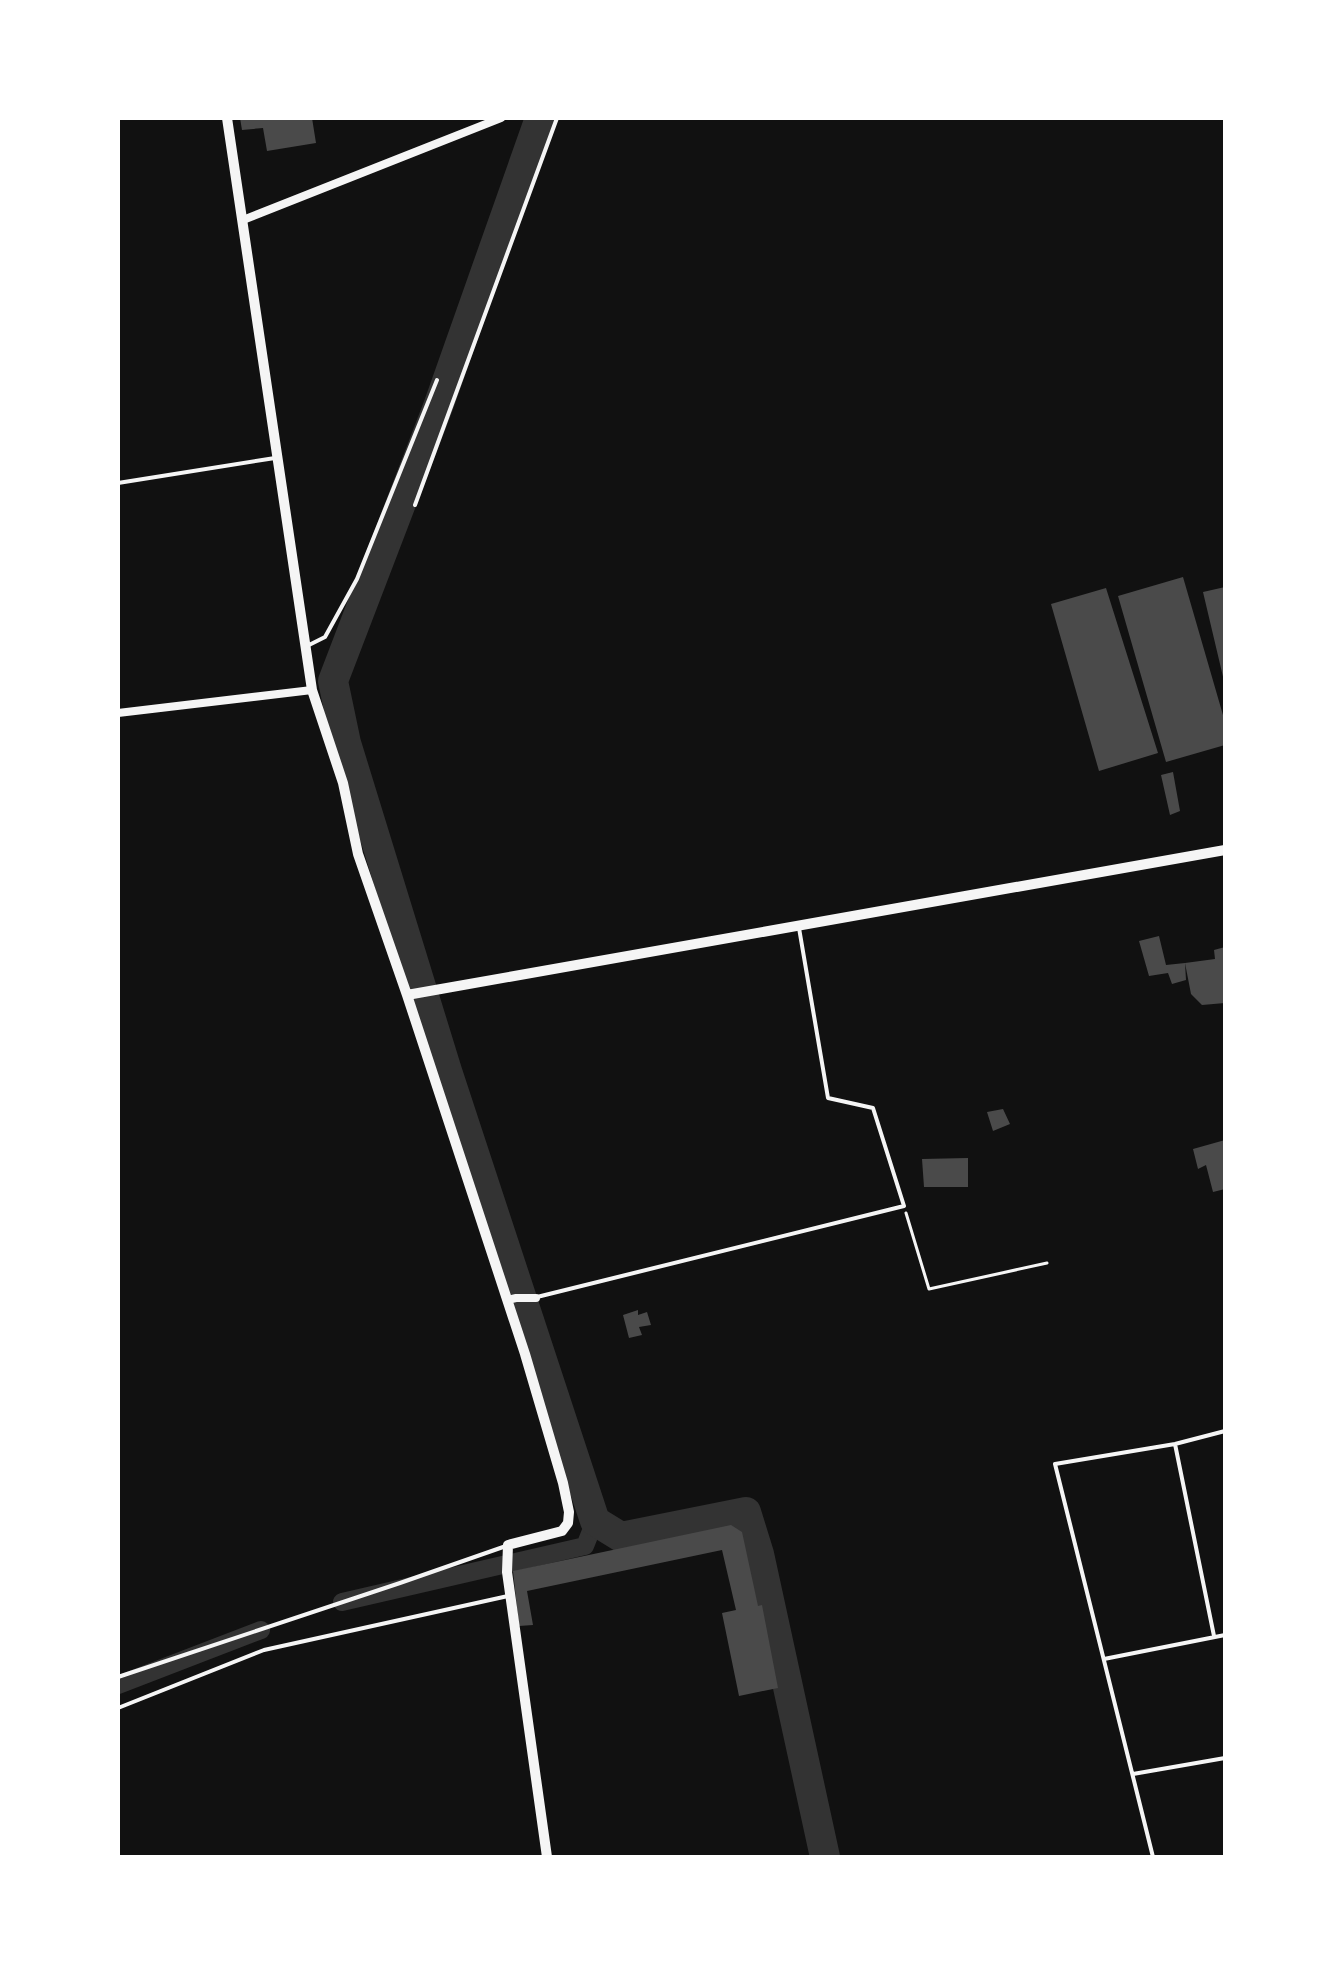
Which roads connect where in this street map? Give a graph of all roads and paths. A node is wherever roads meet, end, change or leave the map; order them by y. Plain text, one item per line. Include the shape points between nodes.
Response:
1 (227, 118) edge
2 (501, 118) edge
3 (557, 118) edge
4 (243, 220) junction
5 (437, 380) dead end
6 (278, 457) junction
7 (118, 483) edge
8 (415, 505) dead end
9 (305, 647) junction
10 (312, 690) junction
11 (118, 713) edge
12 (1225, 850) edge
13 (798, 925) junction
14 (407, 995) junction
15 (904, 1206) junction
16 (1047, 1263) dead end
17 (536, 1298) joint
18 (512, 1299) junction
19 (1225, 1431) edge
20 (1175, 1444) junction
21 (508, 1550) junction
22 (511, 1595) junction
23 (1225, 1635) edge
24 (1214, 1636) junction
25 (1104, 1659) junction
26 (118, 1677) edge
27 (118, 1708) edge
28 (1225, 1758) edge
29 (1132, 1774) junction
30 (547, 1857) edge
31 (1153, 1857) edge

1 - 4 street
2 - 4 street
3 - 8 lane
4 - 6 street
5 - 9 lane via 357,579 325,637
6 - 7 lane
6 - 9 street
9 - 10 street
10 - 11 street
10 - 14 street via 343,783 358,854
12 - 13 street
13 - 14 street
13 - 15 lane via 828,1098 873,1108
14 - 18 street
15 - 16 path via 929,1289
15 - 17 lane
17 - 18 street
18 - 21 street via 569,1512 562,1531
19 - 20 lane
20 - 24 lane
20 - 25 lane via 1055,1464
21 - 22 street
21 - 26 lane
22 - 27 lane via 264,1650
22 - 30 street
23 - 24 lane
24 - 25 lane
25 - 29 lane
28 - 29 lane
29 - 31 lane

